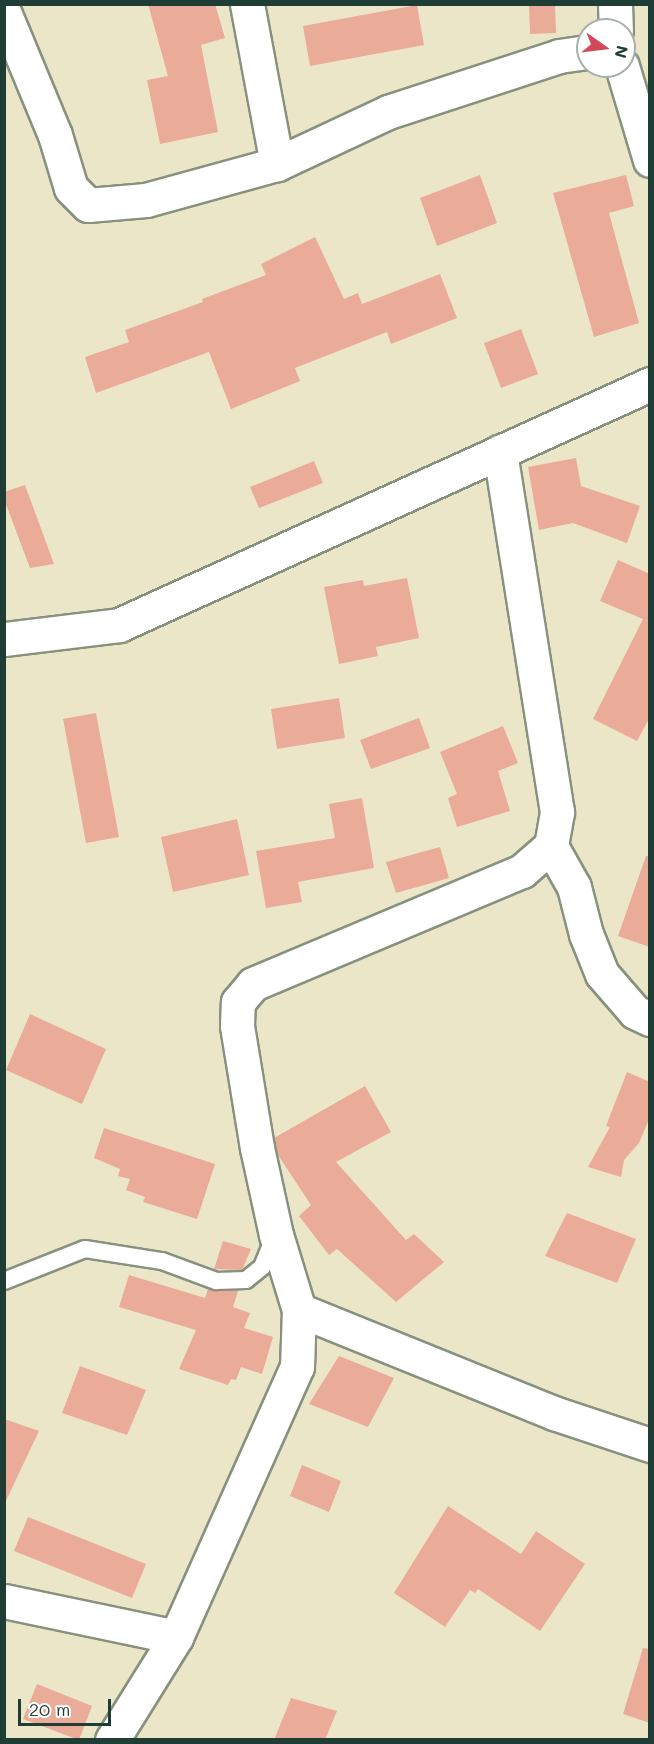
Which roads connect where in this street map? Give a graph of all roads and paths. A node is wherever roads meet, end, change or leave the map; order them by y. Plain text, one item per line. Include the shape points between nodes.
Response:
1 (247, 4) edge
2 (4, 12) edge
3 (576, 54) edge
4 (626, 78) edge
5 (650, 160) edge
6 (278, 164) junction
7 (650, 384) edge
8 (500, 451) junction
9 (4, 639) edge
10 (551, 846) junction
11 (650, 1019) edge
12 (276, 1235) junction
13 (4, 1281) edge
14 (299, 1310) junction
15 (650, 1445) edge
16 (4, 1601) edge
17 (176, 1637) junction
18 (112, 1740) edge

1 - 6 street
2 - 6 street via 55,135 71,188 88,205 146,200
3 - 6 street via 388,112
4 - 5 street
7 - 8 street
8 - 9 street via 119,625
8 - 10 street via 557,812
10 - 11 street via 574,888 602,974 635,1012
10 - 12 street via 522,871 253,984 238,1002 237,1026
12 - 13 lane via 262,1267 246,1280 216,1281 162,1261 85,1249
12 - 14 street
14 - 15 street via 554,1413
14 - 17 street via 297,1367
16 - 17 street
17 - 18 street

